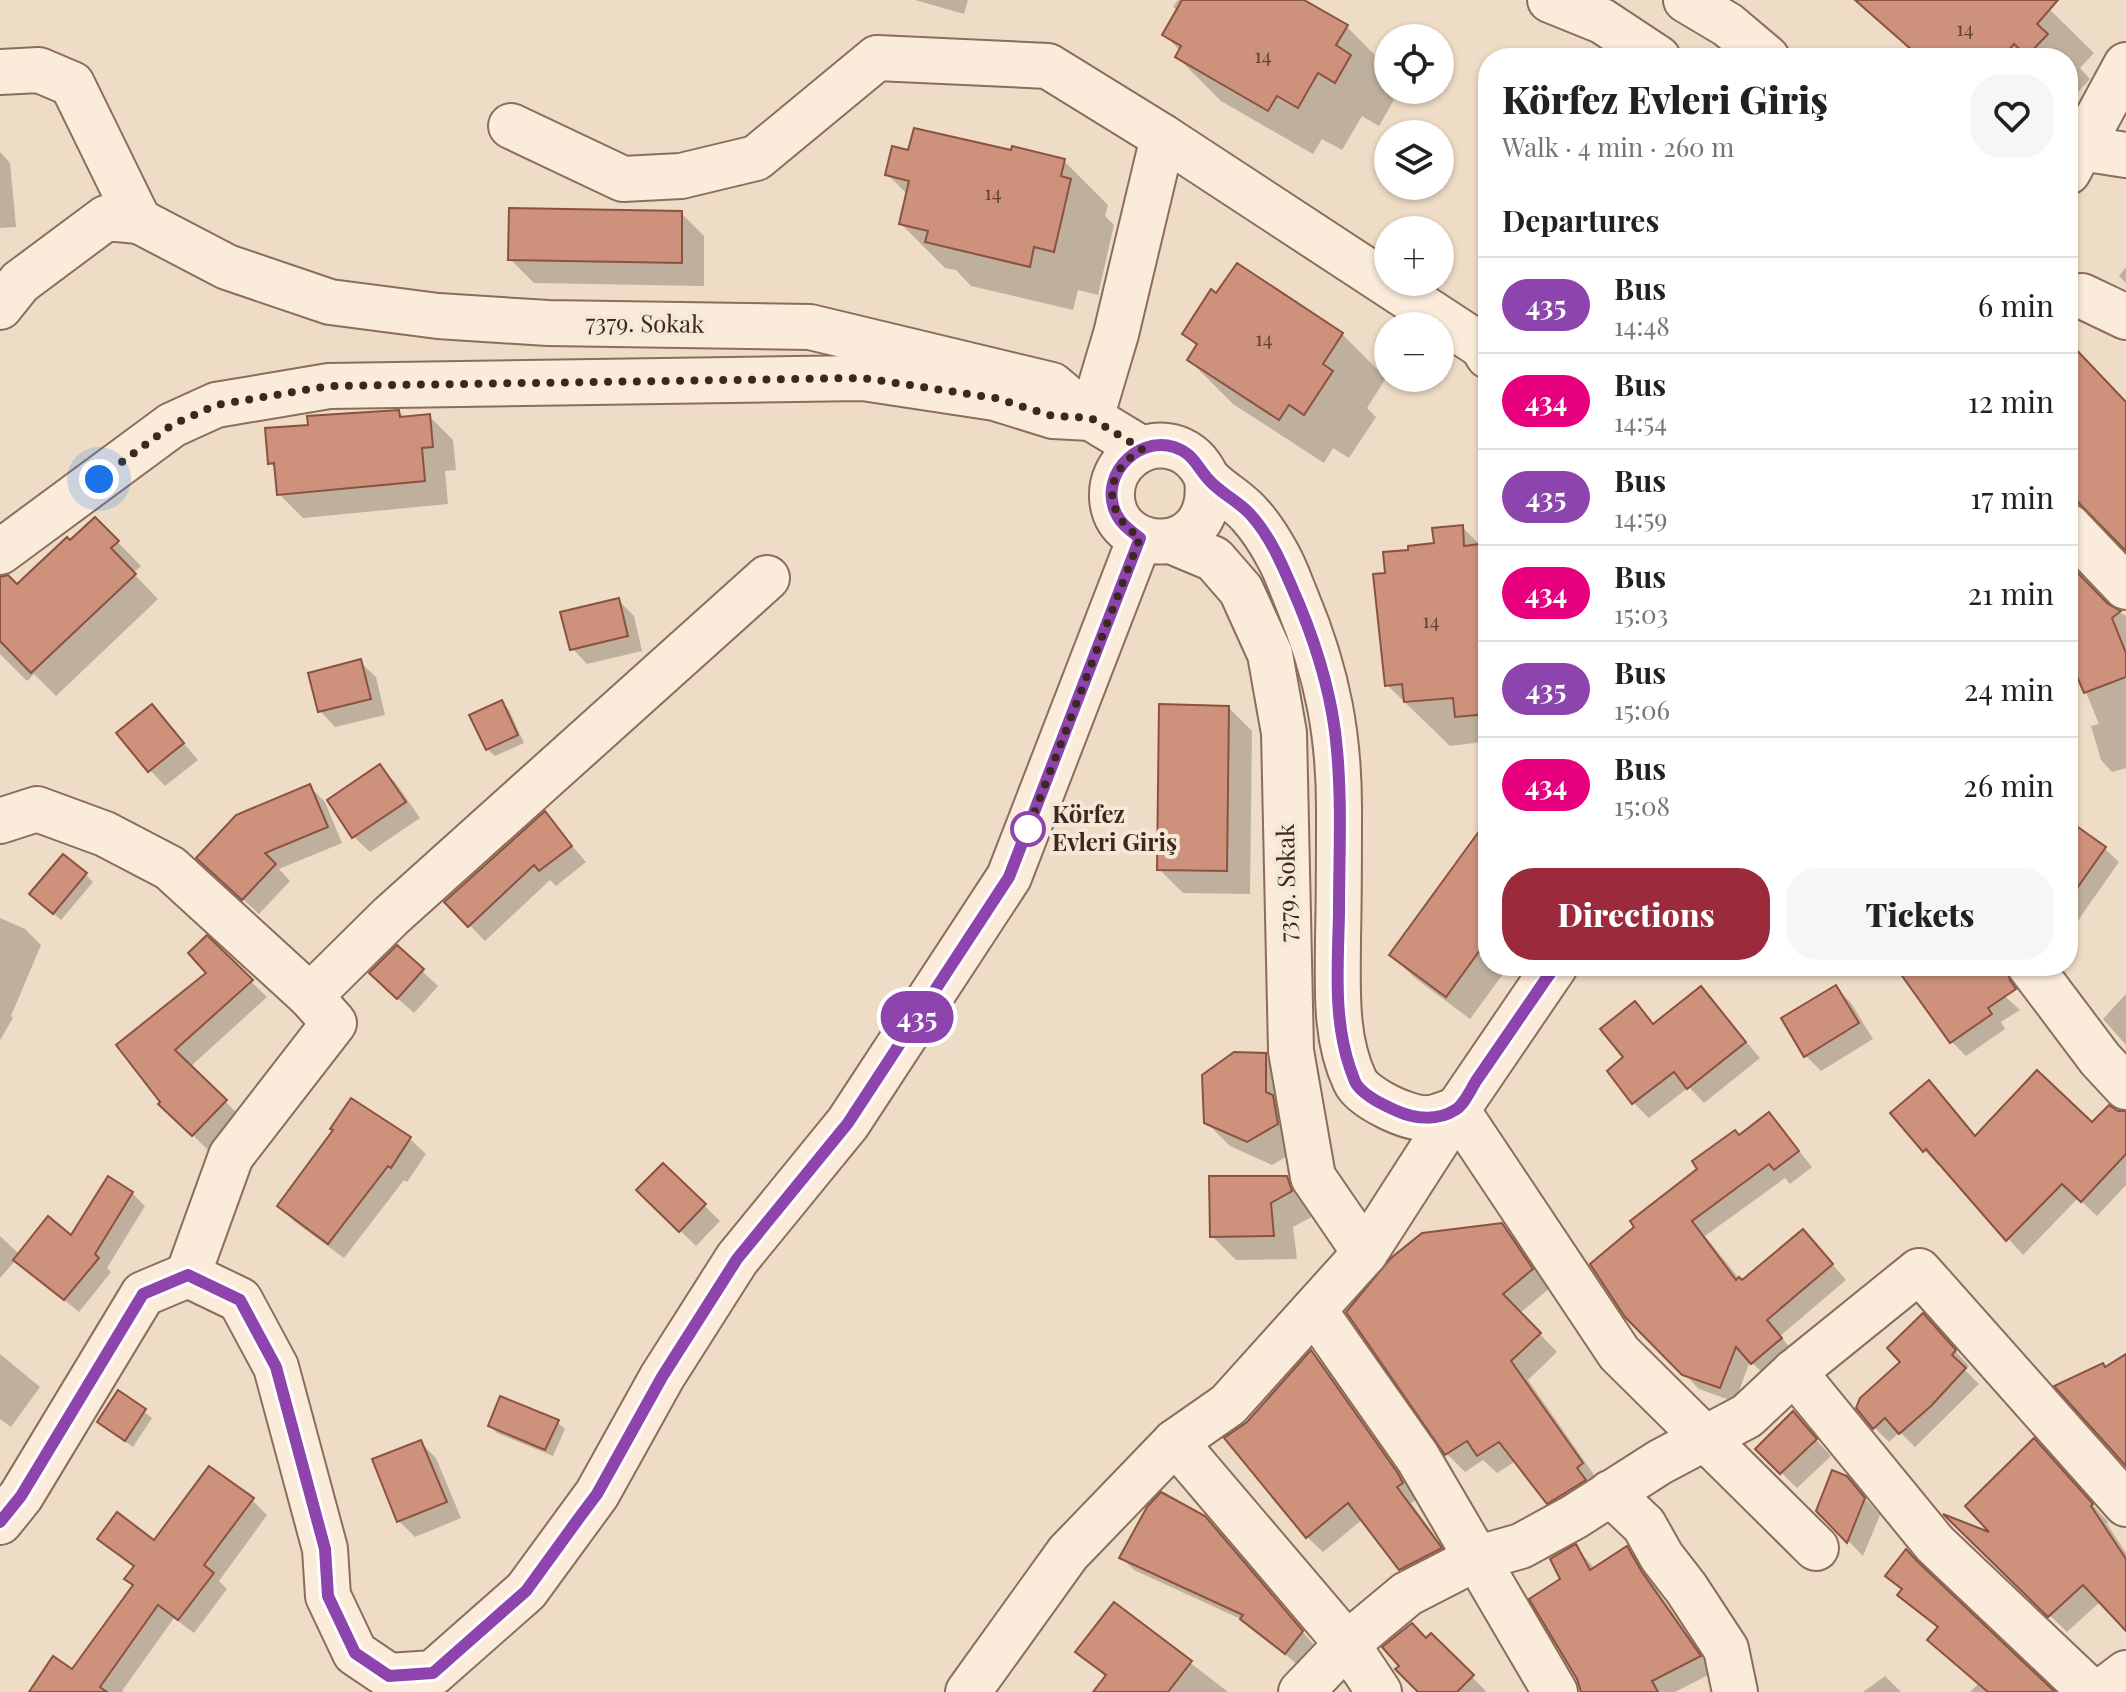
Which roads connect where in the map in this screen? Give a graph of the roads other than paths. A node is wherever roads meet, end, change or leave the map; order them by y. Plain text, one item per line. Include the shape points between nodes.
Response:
1 (1550, 0) edge
2 (1686, 0) edge
3 (1643, 48) edge
4 (1755, 48) edge
5 (2126, 65) edge
6 (0, 72) edge
7 (511, 126) dead end
8 (1163, 137) junction
9 (2078, 153) edge
10 (2126, 155) edge
11 (2078, 160) edge
12 (139, 221) junction
13 (2082, 296) dead end
14 (0, 307) edge
15 (2126, 317) edge
16 (1478, 343) edge
17 (1091, 418) junction
18 (1142, 449) junction
19 (1207, 479) junction
20 (2078, 537) edge
21 (1156, 540) junction
22 (0, 552) edge
23 (767, 578) dead end
24 (2126, 587) edge
25 (0, 821) edge
26 (1548, 976) edge
27 (2038, 976) edge
28 (310, 996) junction
29 (2126, 1087) edge
30 (1457, 1110) junction
31 (1365, 1253) junction
32 (188, 1275) junction
33 (1314, 1310) junction
34 (1794, 1372) junction
35 (1704, 1439) junction
36 (1175, 1442) junction
37 (1610, 1493) junction
38 (2126, 1504) edge
39 (0, 1522) edge
40 (1816, 1548) dead end
41 (1475, 1559) junction
42 (1347, 1644) junction
43 (2126, 1673) edge
44 (968, 1692) edge
45 (1301, 1692) edge
46 (1379, 1692) edge
47 (1555, 1692) edge
48 (1735, 1692) edge
49 (2091, 1692) edge
50 (2101, 1692) edge

1 - 3 street via 1602,21
2 - 4 street
5 - 9 street
6 - 12 street via 39,70 72,84
7 - 8 street via 623,179 681,176 756,158 877,58 1048,66
8 - 16 street
8 - 17 street
10 - 11 street
12 - 14 street via 106,218 20,282
12 - 17 street, 7379. Sokak via 227,267 330,302 548,323 810,327 1052,385
13 - 15 street
17 - 18 street, 7379. Sokak
17 - 22 street via 1053,416 995,398 863,378 329,386 216,405 172,425
18 - 19 street, 7379. Sokak via 1173,447 1199,464
18 - 21 street, 7379. Sokak via 1118,469 1112,501 1127,529
19 - 21 street via 1207,510 1199,524 1186,535
19 - 30 street, 7379. Sokak via 1251,515 1279,557 1309,628 1332,708 1340,793 1338,1006 1356,1084 1403,1113 1428,1118
20 - 24 street
21 - 31 street, 7379. Sokak via 1214,559 1241,590 1270,654 1284,733 1291,1051 1313,1177
21 - 32 street via 1009,877 848,1123 737,1259 662,1377 597,1494 526,1591 433,1673 389,1676 355,1653 328,1596 325,1549 276,1367 240,1300
23 - 28 street via 391,916
25 - 28 street via 37,809 105,834 170,868
26 - 30 street
27 - 29 street
28 - 32 street via 334,1023 231,1156
30 - 31 street
30 - 35 street via 1619,1353
31 - 33 street
32 - 39 street via 143,1294
33 - 36 street via 1228,1405
33 - 41 street via 1418,1458
34 - 35 street via 1747,1416
34 - 38 street via 1919,1271
34 - 49 street via 1935,1544
35 - 37 street
35 - 40 street
36 - 42 street
36 - 44 street via 1068,1553
37 - 41 street via 1521,1546
37 - 48 street via 1644,1525 1726,1649
41 - 42 street via 1407,1594
41 - 47 street
42 - 45 street
42 - 46 street
43 - 50 street

